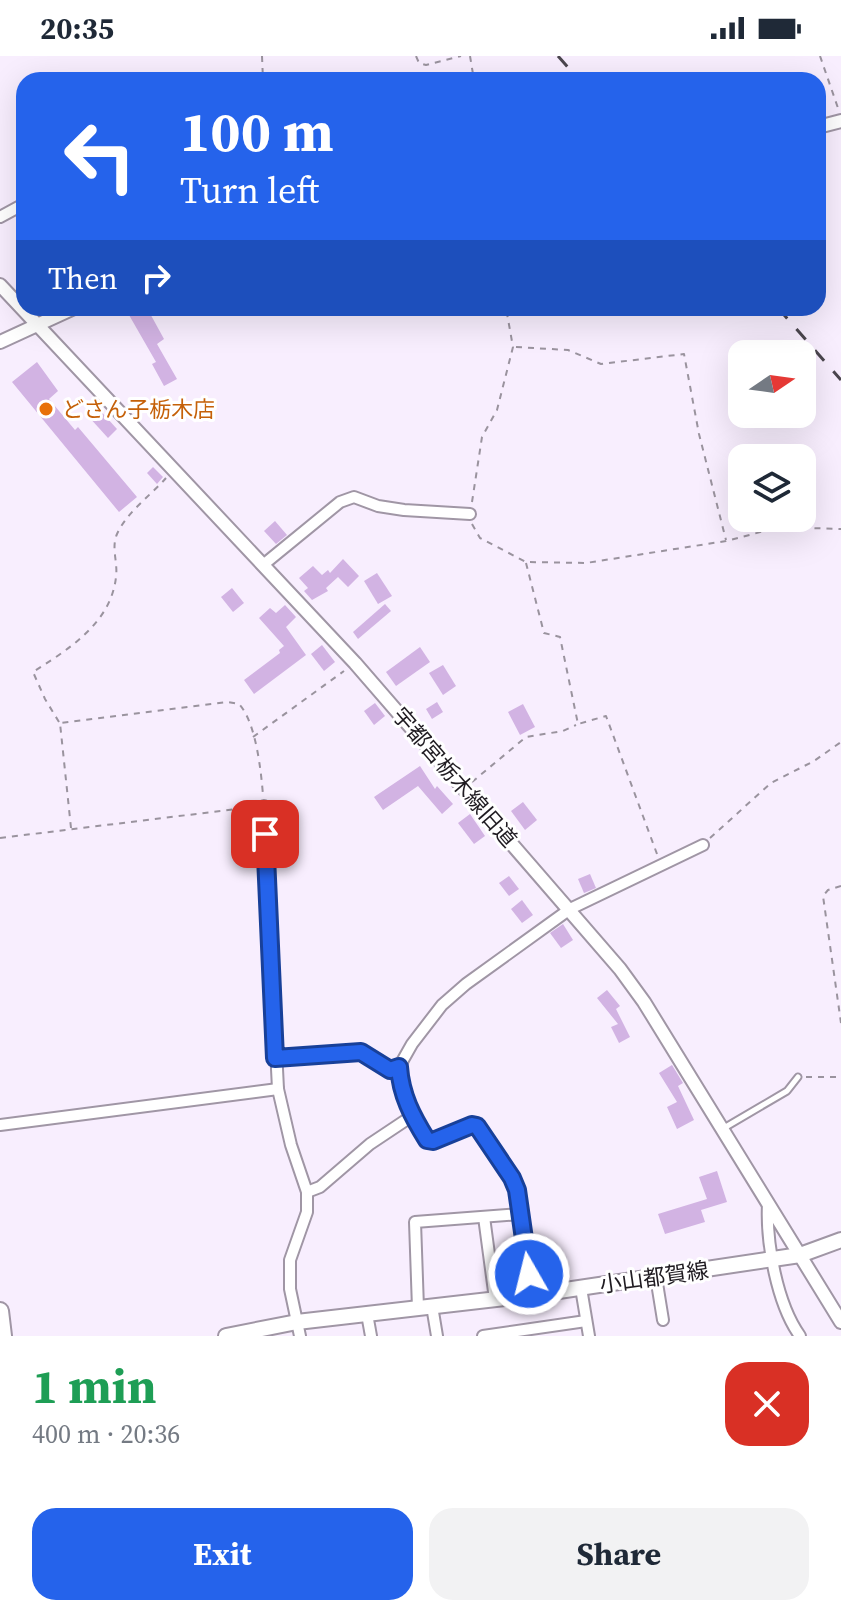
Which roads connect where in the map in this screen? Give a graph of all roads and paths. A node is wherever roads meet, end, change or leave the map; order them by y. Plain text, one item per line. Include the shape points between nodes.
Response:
1 (416, 56) edge
2 (461, 56) edge
3 (826, 74) edge
4 (841, 119) edge
5 (0, 285) edge
6 (16, 301) edge
7 (31, 316) edge
8 (56, 316) edge
9 (507, 316) edge
10 (39, 324) junction
11 (0, 342) edge
12 (513, 347) junction
13 (173, 472) junction
14 (470, 514) junction
15 (841, 529) edge
16 (726, 541) junction
17 (526, 562) junction
18 (263, 565) junction
19 (355, 663) junction
20 (60, 723) junction
21 (578, 724) junction
22 (253, 737) junction
23 (841, 742) edge
24 (465, 788) junction
25 (264, 806) junction
26 (71, 828) junction
27 (0, 838) edge
28 (703, 845) joint
29 (661, 865) junction
30 (841, 886) edge
31 (570, 909) junction
32 (841, 1023) edge
33 (275, 1058) junction
34 (399, 1067) junction
35 (798, 1077) joint
36 (841, 1077) edge
37 (278, 1089) junction
38 (412, 1116) junction
39 (0, 1125) edge
40 (722, 1129) junction
41 (307, 1192) junction
42 (768, 1204) junction
43 (521, 1214) junction
44 (484, 1217) junction
45 (841, 1240) edge
46 (800, 1255) junction
47 (773, 1259) junction
48 (656, 1277) junction
49 (581, 1288) junction
50 (532, 1295) junction
51 (495, 1299) junction
52 (425, 1307) junction
53 (0, 1311) edge
54 (367, 1314) junction
55 (663, 1320) dead end
56 (586, 1321) junction
57 (841, 1322) edge
58 (298, 1329) edge
59 (3, 1336) edge
60 (226, 1336) edge
61 (371, 1336) edge
62 (437, 1336) edge
63 (483, 1336) edge
64 (589, 1336) edge
65 (800, 1336) edge

1 - 2 path via 426,65
3 - 4 path
5 - 6 street, 宇都宮栃木線旧道
7 - 10 street, 宇都宮栃木線旧道
8 - 10 street
9 - 12 path
10 - 11 street
10 - 13 street, 宇都宮栃木線旧道
12 - 14 path via 497,410 482,437
12 - 16 path via 568,350 601,364 684,354
13 - 18 street, 宇都宮栃木線旧道
13 - 20 path via 118,531 113,543 116,579 106,610 70,648 33,672
14 - 17 path via 480,538
14 - 18 street via 391,508 354,497 340,502
15 - 16 path via 780,527
16 - 17 path via 586,563
17 - 21 path via 544,633 560,637
18 - 19 street, 宇都宮栃木線旧道
19 - 22 path
19 - 24 street, 宇都宮栃木線旧道
20 - 22 path via 228,702 244,709
20 - 26 path
21 - 24 path via 526,737
21 - 29 path via 606,716
22 - 25 path
23 - 28 path via 771,783
24 - 31 street, 宇都宮栃木線旧道
25 - 26 path
25 - 33 street
26 - 27 path
28 - 29 street
29 - 31 street
30 - 32 path via 823,896
31 - 34 street via 442,1005
31 - 40 street, 宇都宮栃木線旧道 via 644,1002
33 - 34 street via 361,1052 390,1070
33 - 37 street
34 - 38 street via 400,1088
35 - 36 path
35 - 40 lane via 787,1091
37 - 39 street
37 - 41 street
38 - 41 street
38 - 43 street via 433,1141 477,1126 512,1178
40 - 42 street, 宇都宮栃木線旧道
41 - 58 street via 307,1212 290,1260
42 - 46 street, 宇都宮栃木線旧道
42 - 47 street
43 - 44 street
43 - 50 street
44 - 51 street
44 - 52 street via 415,1222
45 - 46 main road, 小山都賀線
46 - 47 main road, 小山都賀線
46 - 57 street, 宇都宮栃木線旧道
47 - 48 main road, 小山都賀線
47 - 65 street via 786,1311
48 - 49 main road, 小山都賀線
48 - 55 street
49 - 50 main road, 小山都賀線
49 - 56 street
50 - 51 main road, 小山都賀線
51 - 52 main road, 小山都賀線
52 - 54 main road, 小山都賀線
52 - 62 street
53 - 59 main road
54 - 58 main road, 小山都賀線
54 - 61 street
56 - 63 street
56 - 64 street
58 - 60 main road, 小山都賀線

